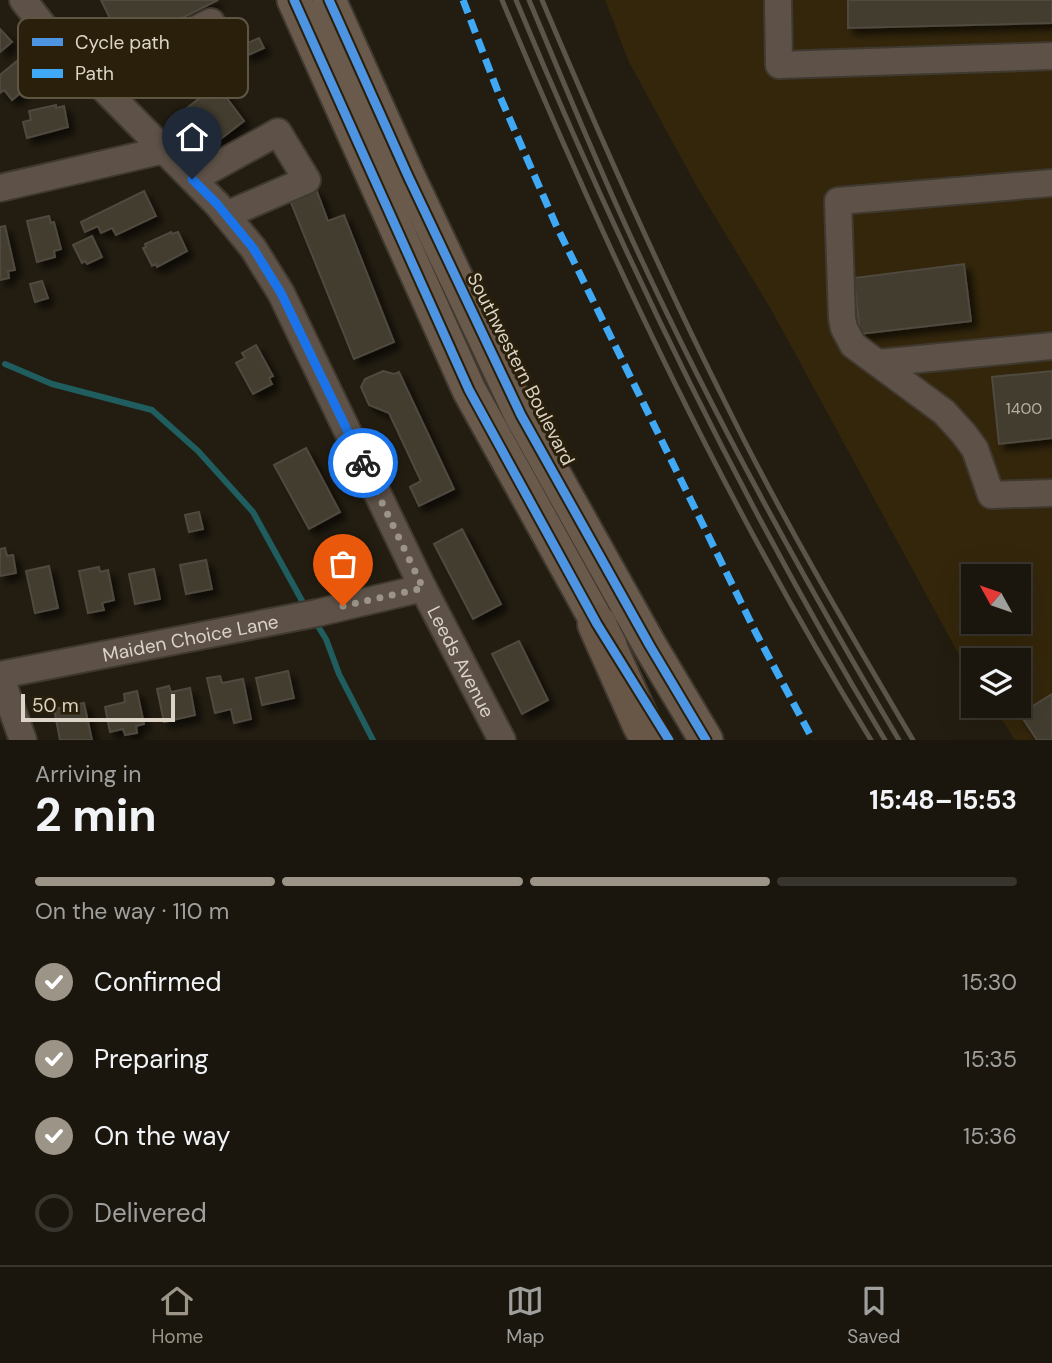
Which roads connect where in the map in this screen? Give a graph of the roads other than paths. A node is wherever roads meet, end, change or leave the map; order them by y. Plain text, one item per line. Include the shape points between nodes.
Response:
1 (23, 0) edge
2 (294, 0) edge
3 (329, 0) edge
4 (778, 0) edge
5 (37, 18) edge
6 (1052, 56) edge
7 (114, 98) edge
8 (164, 150) junction
9 (192, 179) junction
10 (1052, 183) edge
11 (0, 188) edge
12 (226, 215) junction
13 (1052, 346) edge
14 (878, 363) junction
15 (1052, 493) edge
16 (423, 588) junction
17 (597, 624) junction
18 (0, 676) edge
19 (23, 740) edge
20 (502, 740) edge
21 (651, 740) edge
22 (669, 740) edge
23 (706, 740) edge

1 - 5 street, Leeds Avenue
2 - 17 main road via 469,390
3 - 23 main road, Southwestern Boulevard via 521,415
4 - 6 street via 779,65
7 - 8 street, Leeds Avenue
8 - 9 street, Leeds Avenue
8 - 11 street
9 - 12 street, Leeds Avenue
9 - 12 street via 278,132 307,180
10 - 14 street via 838,201 844,328 853,345
12 - 16 street, Leeds Avenue via 281,293
13 - 14 street
14 - 15 street via 944,412 964,434 975,449 991,495
16 - 18 street, Maiden Choice Lane
16 - 20 street, Leeds Avenue
17 - 21 highway
17 - 22 main road
18 - 19 street

